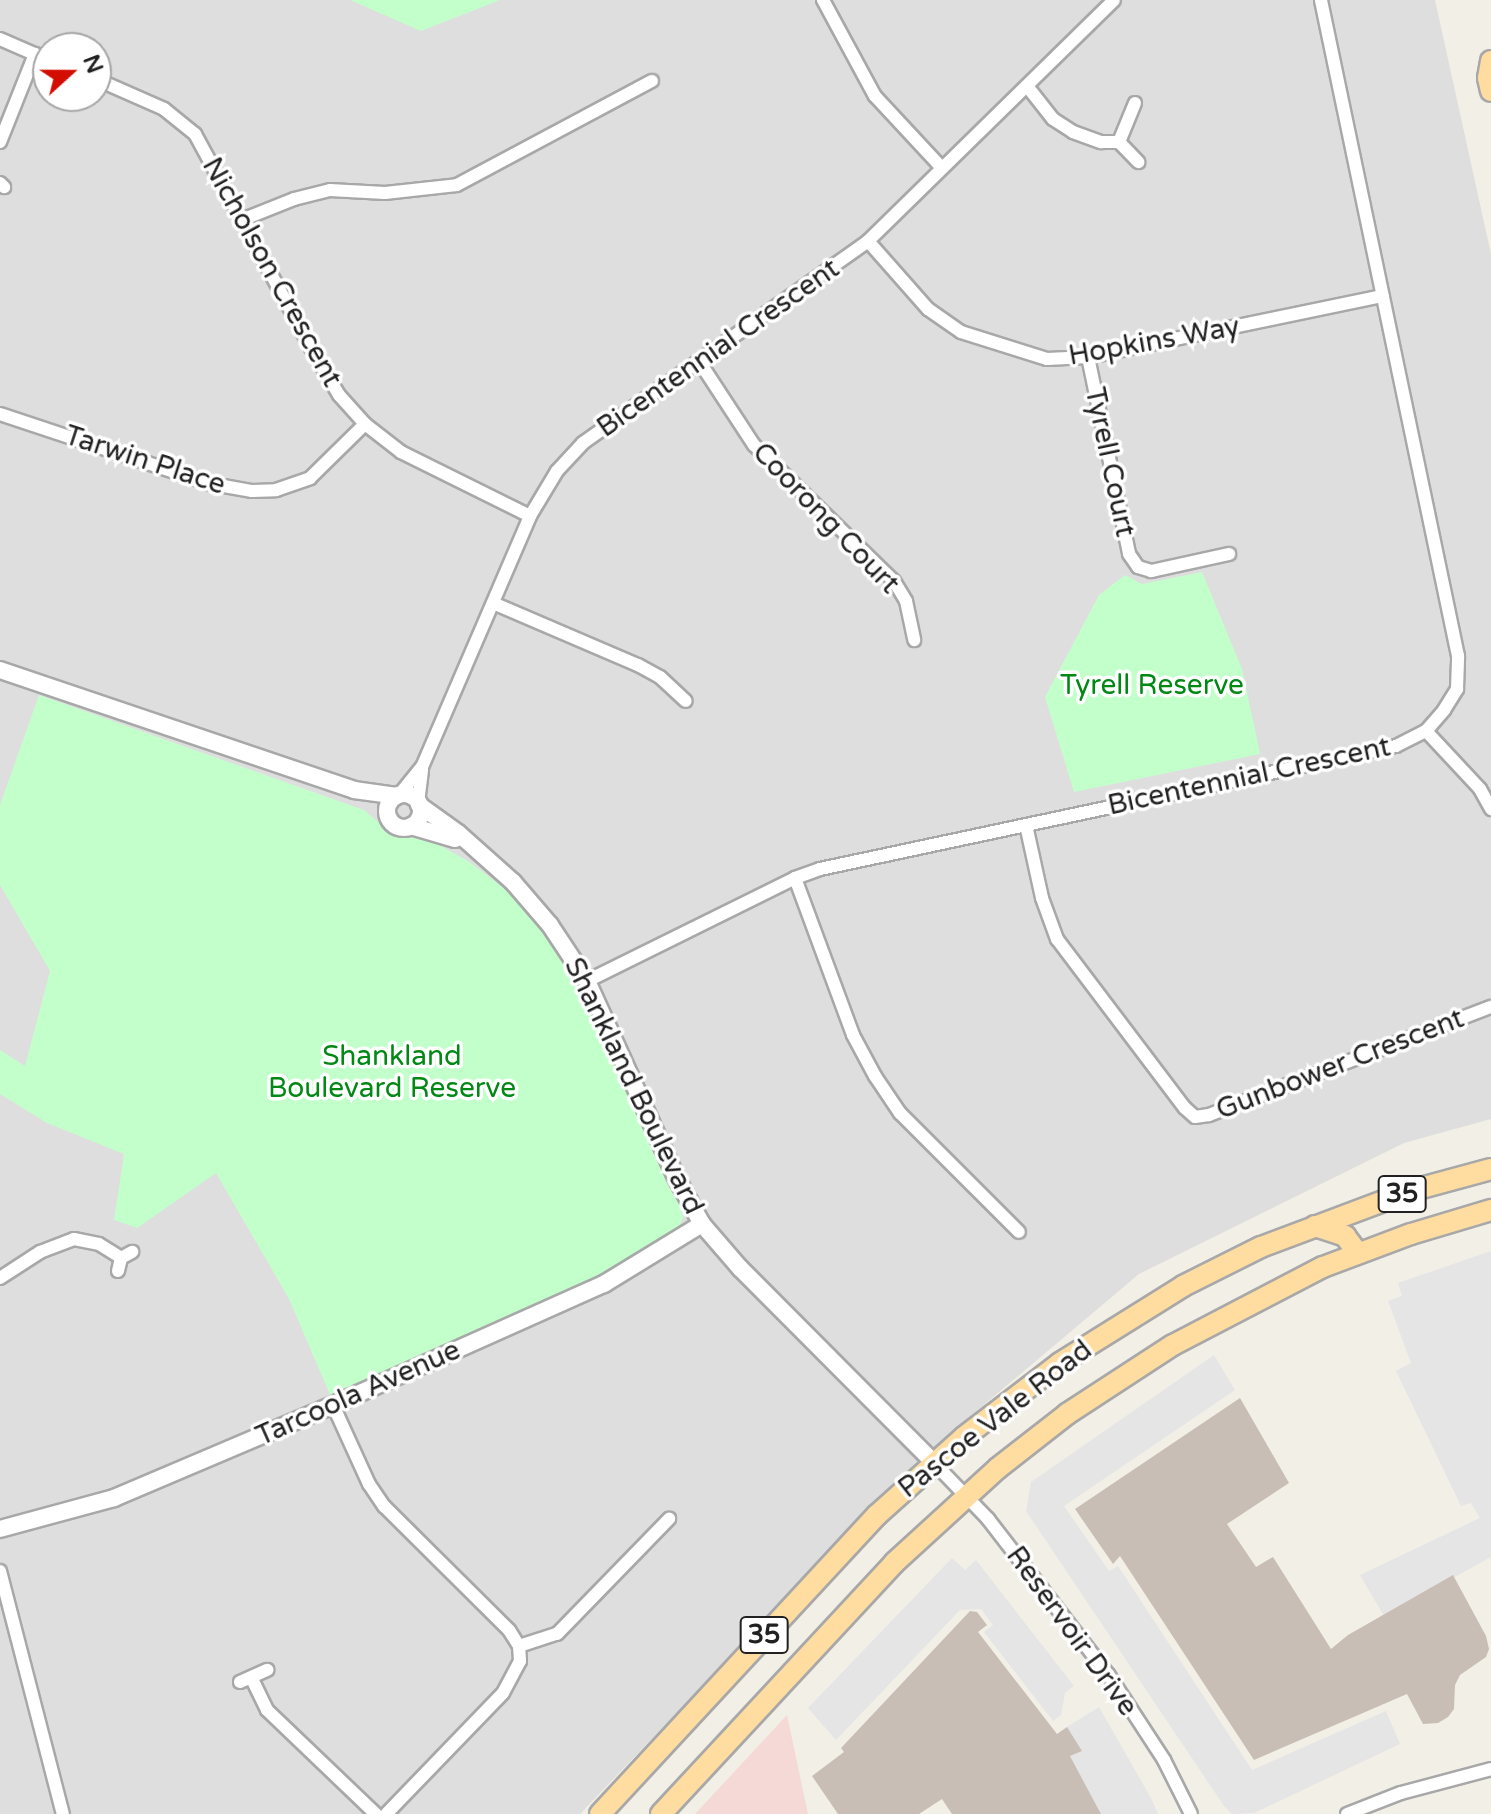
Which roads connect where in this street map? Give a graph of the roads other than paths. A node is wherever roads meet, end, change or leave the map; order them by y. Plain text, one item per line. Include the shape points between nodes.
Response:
1 (823, 0) edge
2 (1114, 0) edge
3 (1321, 0) edge
4 (0, 39) edge
5 (32, 53) edge
6 (1491, 61) edge
7 (32, 62) edge
8 (652, 81) dead end
9 (112, 86) edge
10 (1027, 86) junction
11 (1491, 91) edge
12 (1135, 103) dead end
13 (0, 142) edge
14 (1119, 142) junction
15 (1138, 162) dead end
16 (942, 168) junction
17 (244, 219) junction
18 (868, 241) junction
19 (1383, 296) junction
20 (1088, 357) junction
21 (699, 361) junction
22 (0, 414) edge
23 (365, 424) junction
24 (530, 516) junction
25 (1229, 554) dead end
26 (493, 603) junction
27 (914, 640) dead end
28 (0, 670) edge
29 (686, 701) dead end
30 (1426, 731) junction
31 (422, 767) junction
32 (354, 790) junction
33 (398, 796) junction
34 (419, 804) junction
35 (1491, 809) edge
36 (388, 816) junction
37 (1026, 825) junction
38 (411, 826) junction
39 (471, 846) junction
40 (795, 878) junction
41 (587, 981) junction
42 (1491, 1007) edge
43 (1491, 1169) edge
44 (1491, 1210) edge
45 (702, 1224) junction
46 (1315, 1226) junction
47 (1019, 1232) dead end
48 (1358, 1253) junction
49 (124, 1261) dead end
50 (0, 1278) edge
51 (333, 1405) junction
52 (934, 1463) junction
53 (966, 1496) junction
54 (685, 1522) dead end
55 (0, 1529) edge
56 (0, 1571) edge
57 (519, 1646) junction
58 (267, 1670) dead end
59 (1491, 1769) edge
60 (63, 1814) edge
61 (376, 1814) edge
62 (386, 1814) edge
63 (600, 1814) edge
64 (661, 1814) edge
65 (1191, 1814) edge
66 (1347, 1814) edge

1 - 16 street via 875,96
2 - 10 street, Bicentennial Crescent
3 - 19 street, Bicentennial Crescent
4 - 5 street
6 - 11 main road
7 - 13 street
8 - 17 street via 457,185 385,193 330,190
9 - 17 street, Nicholson Crescent via 164,109 195,134
10 - 14 street via 1053,119 1073,132
10 - 16 street, Bicentennial Crescent
12 - 14 street
14 - 15 street
16 - 18 street, Bicentennial Crescent
17 - 23 street, Nicholson Crescent via 311,348 339,395
18 - 20 street, Hopkins Way via 928,309 961,332 1047,359
18 - 21 street, Bicentennial Crescent
19 - 20 street, Hopkins Way
19 - 30 street, Bicentennial Crescent via 1458,656 1457,689
20 - 25 street, Tyrell Court via 1129,554 1138,567 1151,571
21 - 24 street, Bicentennial Crescent via 583,443 557,471
21 - 27 street, Coorong Court via 754,445 894,581 906,601
22 - 23 street, Tarwin Place via 207,483 252,491 276,490 310,478
23 - 24 street, Nicholson Crescent via 401,452
24 - 26 street, Bicentennial Crescent
26 - 29 street via 638,665
26 - 31 street, Bicentennial Crescent
28 - 32 street
30 - 35 street via 1480,789
30 - 37 street, Bicentennial Crescent via 1396,746
31 - 33 street, Bicentennial Crescent
31 - 34 street, Bicentennial Crescent
32 - 33 street
32 - 36 street
33 - 34 street via 410,796
33 - 36 street via 390,802
34 - 38 street via 418,819
34 - 39 street, Shankland Boulevard
36 - 38 street via 396,826
37 - 40 street, Bicentennial Crescent
37 - 42 street, Gunbower Crescent via 1057,939 1195,1117
38 - 39 street, Shankland Boulevard
39 - 41 street, Shankland Boulevard via 542,915
40 - 41 street, Bicentennial Crescent
40 - 47 street via 853,1035 875,1076 900,1113
41 - 45 street, Shankland Boulevard
43 - 46 main road, Pascoe Vale Road / 35 via 1410,1191
44 - 48 main road, Pascoe Vale Road / 35
45 - 51 street, Tarcoola Avenue via 604,1284
45 - 52 street, Shankland Boulevard
46 - 48 main road via 1345,1236
46 - 52 main road, Pascoe Vale Road / 35 via 1235,1259 1132,1315 1020,1392
48 - 53 main road, Pascoe Vale Road / 35 via 1227,1314 1142,1364 1067,1414
49 - 50 street via 99,1244 74,1239 40,1252
51 - 55 street, Tarcoola Avenue via 114,1498
51 - 57 street via 384,1506
52 - 53 street, Reservoir Drive
52 - 63 main road, Pascoe Vale Road / 35 via 843,1550
53 - 64 main road, Pascoe Vale Road / 35 via 894,1563
53 - 65 street, Reservoir Drive via 1108,1674 1164,1760
54 - 57 street via 666,1513 557,1634
56 - 60 street
57 - 62 street via 520,1661 503,1693
58 - 61 street via 246,1680 267,1710
59 - 66 street

